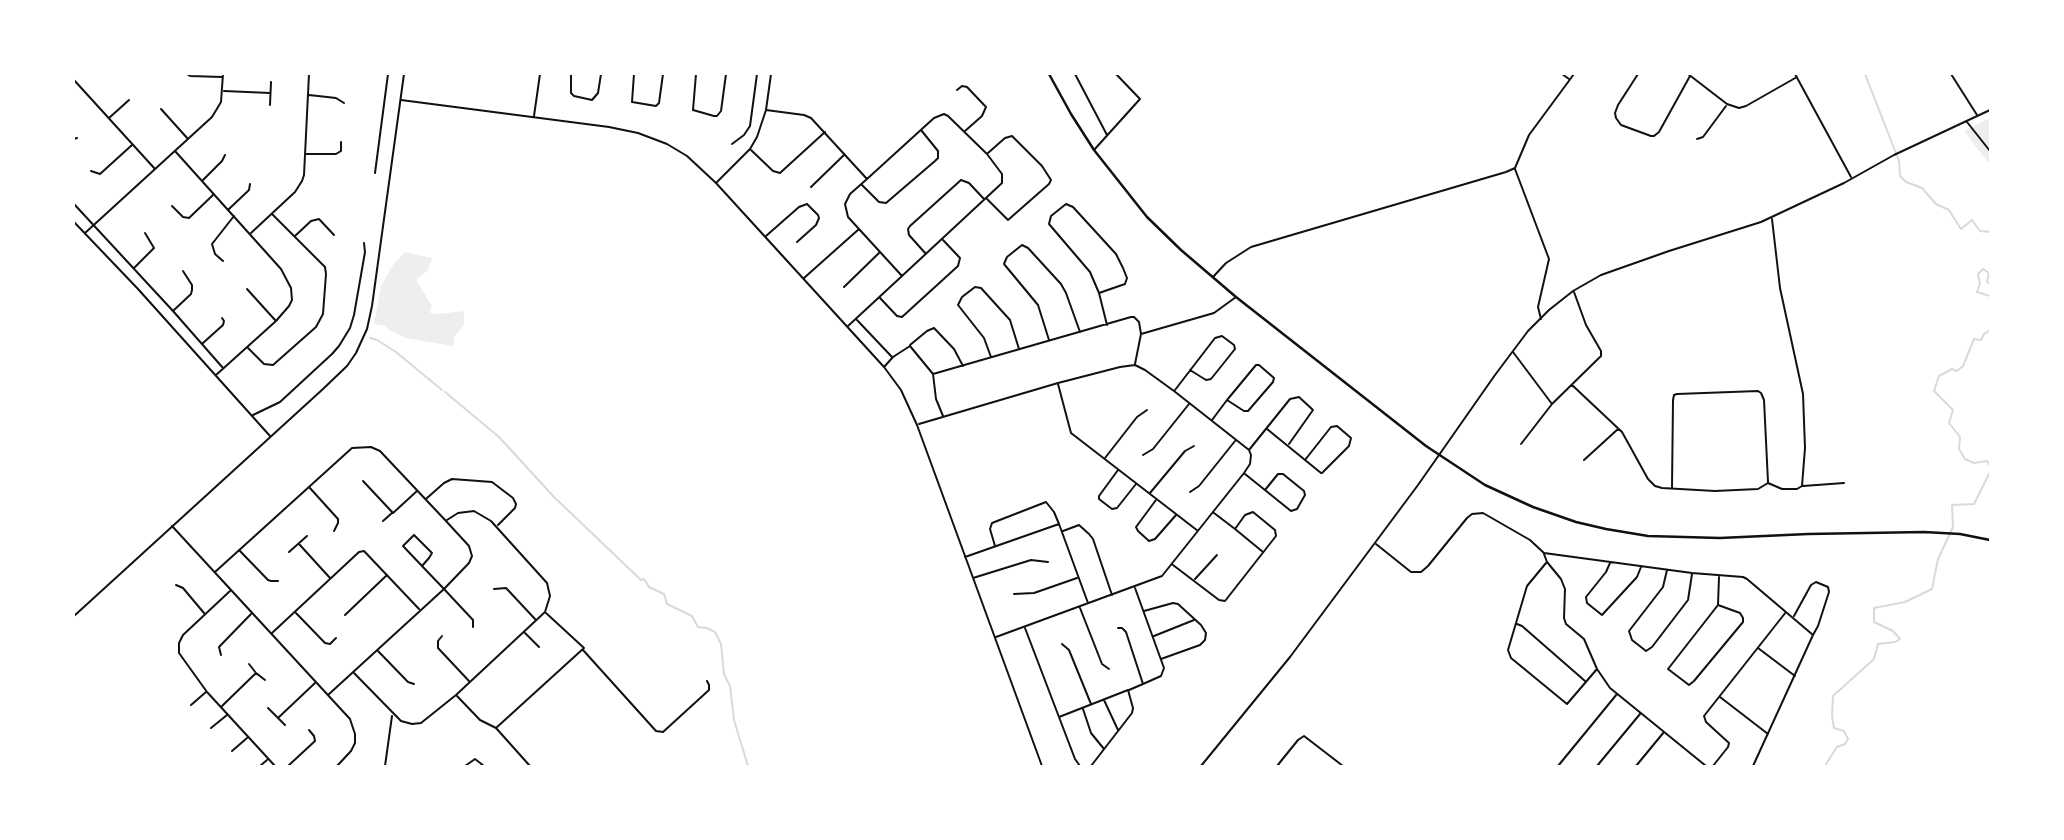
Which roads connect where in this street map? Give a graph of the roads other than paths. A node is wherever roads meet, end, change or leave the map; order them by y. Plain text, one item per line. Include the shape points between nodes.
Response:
1 (187, 74) edge
2 (309, 74) edge
3 (388, 74) edge
4 (404, 74) edge
5 (540, 74) edge
6 (571, 74) edge
7 (601, 74) edge
8 (634, 74) edge
9 (663, 74) edge
10 (696, 74) edge
11 (726, 74) edge
12 (757, 74) edge
13 (771, 74) edge
14 (1049, 74) edge
15 (1074, 74) edge
16 (1115, 74) edge
17 (1562, 74) edge
18 (1574, 74) edge
19 (1638, 74) edge
20 (1951, 74) edge
21 (223, 75) edge
22 (1689, 75) edge
23 (1796, 75) edge
24 (74, 80) edge
25 (1570, 80) junction
26 (271, 82) dead end
27 (77, 85) junction
28 (74, 88) edge
29 (957, 90) dead end
30 (223, 91) junction
31 (270, 93) junction
32 (308, 94) junction
33 (129, 100) dead end
34 (400, 100) junction
35 (344, 103) dead end
36 (1727, 104) junction
37 (270, 105) dead end
38 (161, 109) dead end
39 (766, 110) junction
40 (1990, 110) edge
41 (1977, 116) junction
42 (534, 117) junction
43 (108, 119) junction
44 (1966, 121) junction
45 (921, 130) junction
46 (964, 131) junction
47 (825, 132) junction
48 (1108, 136) junction
49 (188, 139) junction
50 (1697, 139) dead end
51 (341, 142) dead end
52 (132, 144) junction
53 (732, 144) dead end
54 (750, 149) junction
55 (1094, 150) junction
56 (1990, 151) edge
57 (175, 152) junction
58 (305, 154) junction
59 (845, 154) junction
60 (987, 154) junction
61 (225, 155) dead end
62 (1515, 168) junction
63 (155, 169) junction
64 (91, 172) dead end
65 (375, 173) dead end
66 (867, 179) junction
67 (1852, 179) junction
68 (201, 181) junction
69 (716, 183) junction
70 (250, 184) dead end
71 (861, 184) junction
72 (811, 187) dead end
73 (214, 195) junction
74 (986, 199) junction
75 (74, 204) edge
76 (172, 206) dead end
77 (228, 210) junction
78 (272, 214) junction
79 (234, 216) junction
80 (1771, 217) junction
81 (74, 222) edge
82 (94, 226) junction
83 (859, 229) junction
84 (145, 233) dead end
85 (85, 234) junction
86 (250, 234) junction
87 (334, 235) dead end
88 (294, 236) junction
89 (765, 236) junction
90 (943, 239) junction
91 (797, 242) dead end
92 (364, 243) dead end
93 (880, 252) junction
94 (927, 254) junction
95 (223, 261) dead end
96 (134, 269) junction
97 (183, 271) dead end
98 (902, 276) junction
99 (1212, 278) junction
100 (804, 279) junction
101 (844, 286) dead end
102 (247, 289) dead end
103 (1573, 291) junction
104 (1099, 293) junction
105 (1236, 297) junction
106 (880, 298) junction
107 (173, 311) junction
108 (222, 318) dead end
109 (856, 319) junction
110 (1541, 319) junction
111 (276, 321) junction
112 (1107, 325) junction
113 (848, 327) junction
114 (1080, 332) junction
115 (1141, 334) junction
116 (1049, 341) junction
117 (203, 344) junction
118 (910, 346) junction
119 (247, 347) junction
120 (1020, 349) junction
121 (1512, 351) junction
122 (893, 357) junction
123 (991, 358) junction
124 (1135, 365) junction
125 (963, 366) junction
126 (884, 367) junction
127 (223, 369) junction
128 (1190, 370) junction
129 (933, 374) junction
130 (216, 375) junction
131 (1058, 383) junction
132 (1572, 385) junction
133 (1174, 391) junction
134 (1227, 400) junction
135 (1189, 403) junction
136 (1552, 404) junction
137 (1147, 410) dead end
138 (252, 415) junction
139 (943, 417) junction
140 (1211, 421) junction
141 (917, 425) junction
142 (1619, 428) junction
143 (1267, 429) junction
144 (271, 437) junction
145 (1236, 440) junction
146 (1521, 444) dead end
147 (1288, 445) junction
148 (1194, 446) dead end
149 (1249, 450) junction
150 (1143, 455) dead end
151 (1438, 455) junction
152 (1104, 458) junction
153 (1305, 460) junction
154 (1584, 460) dead end
155 (1119, 470) junction
156 (1244, 473) junction
157 (363, 481) dead end
158 (1768, 483) junction
159 (1844, 483) dead end
160 (1136, 484) junction
161 (308, 486) junction
162 (1802, 486) junction
163 (1672, 488) junction
164 (418, 490) junction
165 (1265, 490) junction
166 (1189, 492) dead end
167 (1149, 493) junction
168 (426, 499) junction
169 (1157, 499) junction
170 (1213, 512) junction
171 (393, 513) junction
172 (1177, 515) junction
173 (383, 521) dead end
174 (446, 521) junction
175 (1059, 524) junction
176 (172, 526) junction
177 (496, 526) junction
178 (1235, 529) junction
179 (334, 531) dead end
180 (1062, 531) junction
181 (1198, 531) junction
182 (307, 536) dead end
183 (1990, 540) edge
184 (1375, 543) junction
185 (299, 544) junction
186 (995, 547) junction
187 (239, 550) junction
188 (289, 552) dead end
189 (1263, 552) junction
190 (1544, 552) junction
191 (1217, 555) dead end
192 (964, 557) junction
193 (1048, 562) dead end
194 (1547, 562) junction
195 (1610, 562) junction
196 (1172, 565) junction
197 (422, 566) junction
198 (1641, 566) junction
199 (1667, 570) junction
200 (215, 572) junction
201 (1692, 573) junction
202 (388, 575) junction
203 (1719, 576) junction
204 (1079, 577) junction
205 (330, 579) junction
206 (972, 579) junction
207 (1194, 580) junction
208 (278, 581) dead end
209 (176, 586) dead end
210 (1135, 588) junction
211 (444, 589) junction
212 (494, 589) dead end
213 (231, 590) junction
214 (1014, 594) dead end
215 (1112, 596) junction
216 (1088, 604) junction
217 (1717, 605) junction
218 (1079, 607) junction
219 (420, 610) junction
220 (1144, 611) junction
221 (1787, 611) junction
222 (295, 612) junction
223 (545, 612) junction
224 (205, 614) junction
225 (252, 614) junction
226 (345, 615) dead end
227 (74, 616) edge
228 (1793, 617) junction
229 (1195, 619) junction
230 (536, 620) junction
231 (1516, 624) junction
232 (473, 627) dead end
233 (1025, 627) junction
234 (1118, 628) dead end
235 (524, 632) junction
236 (271, 634) junction
237 (1814, 635) junction
238 (442, 636) dead end
239 (1153, 637) junction
240 (336, 638) dead end
241 (995, 638) junction
242 (1062, 644) dead end
243 (539, 647) dead end
244 (1757, 647) junction
245 (377, 649) junction
246 (583, 650) junction
247 (222, 655) dead end
248 (1161, 659) junction
249 (249, 664) dead end
250 (1597, 668) junction
251 (1109, 669) dead end
252 (353, 672) junction
253 (256, 673) junction
254 (1795, 676) junction
255 (265, 680) dead end
256 (707, 681) dead end
257 (1586, 681) junction
258 (315, 682) junction
259 (470, 682) junction
260 (414, 684) dead end
261 (1143, 684) junction
262 (1128, 690) junction
263 (207, 692) junction
264 (1618, 694) junction
265 (328, 695) junction
266 (457, 695) junction
267 (1719, 696) junction
268 (1104, 699) junction
269 (1091, 704) junction
270 (191, 705) dead end
271 (221, 707) junction
272 (268, 708) dead end
273 (1083, 708) junction
274 (392, 713) junction
275 (1641, 713) junction
276 (228, 715) junction
277 (1059, 717) junction
278 (278, 718) junction
279 (285, 725) dead end
280 (211, 728) dead end
281 (496, 728) junction
282 (309, 730) dead end
283 (1119, 731) junction
284 (1664, 731) junction
285 (1768, 734) junction
286 (248, 737) junction
287 (1105, 750) junction
288 (232, 751) dead end
289 (268, 759) junction
290 (260, 766) edge
291 (275, 766) edge
292 (288, 766) edge
293 (337, 766) edge
294 (385, 766) edge
295 (466, 766) edge
296 (484, 766) edge
297 (530, 766) edge
298 (1042, 766) edge
299 (1080, 766) edge
300 (1091, 766) edge
301 (1201, 766) edge
302 (1277, 766) edge
303 (1343, 766) edge
304 (1558, 766) edge
305 (1597, 766) edge
306 (1636, 766) edge
307 (1706, 766) edge
308 (1713, 766) edge
309 (1753, 766) edge

1 - 21 street
2 - 32 street
3 - 65 street
4 - 34 street
5 - 42 street
6 - 7 street via 571,93 592,100
8 - 9 street via 632,102 656,106
10 - 11 street via 693,110 717,116
12 - 53 street via 750,126
13 - 39 street
14 - 55 main road
15 - 48 street
16 - 48 street via 1140,99
17 - 25 street
18 - 25 street
19 - 22 street via 1618,104 1616,118 1621,125 1651,136 1660,132
20 - 41 street
21 - 30 street
22 - 36 street
23 - 36 street via 1746,106
23 - 67 street
24 - 27 street
25 - 62 street via 1529,135
26 - 31 street
27 - 28 street
27 - 43 street
29 - 46 street via 967,87 986,107
30 - 31 street
30 - 49 street via 217,111
31 - 37 street
32 - 35 street
32 - 58 street
33 - 43 street
34 - 42 street
34 - 144 street via 367,329 347,366
36 - 50 street
38 - 49 street
39 - 47 street via 808,116
39 - 54 street
40 - 41 street
41 - 44 street
42 - 69 street via 653,137 687,156
43 - 52 street
44 - 56 street
44 - 67 street
45 - 46 street via 944,114
45 - 66 street
45 - 71 street via 938,151 935,161 886,203
46 - 60 street
47 - 54 street via 780,173
47 - 59 street
48 - 55 street
49 - 57 street
51 - 58 street via 336,154
52 - 63 street
52 - 64 street via 100,174
54 - 69 street
55 - 99 main road via 1147,217
57 - 63 street
57 - 68 street
58 - 78 street via 300,186
59 - 66 street
59 - 72 street
60 - 74 street via 1002,178
60 - 74 street via 1012,136 1051,180 1008,220
61 - 68 street
62 - 99 street via 1251,247 1226,262
62 - 110 street via 1549,259 1538,307
63 - 82 street
66 - 71 street
67 - 80 street
68 - 73 street
69 - 89 street
70 - 77 street
71 - 83 street via 845,204 848,217
73 - 76 street via 190,218
73 - 77 street
74 - 90 street
74 - 94 street via 961,180 910,226 909,235
75 - 82 street
77 - 79 street
78 - 86 street
78 - 88 street
79 - 86 street
79 - 95 street via 212,244
80 - 103 street via 1614,269
80 - 162 street via 1780,288 1803,394
81 - 85 street
82 - 85 street
82 - 96 street
83 - 93 street
83 - 100 street
84 - 96 street via 154,248
85 - 130 street
86 - 111 street via 281,269 291,288 292,300
87 - 88 street via 319,219
88 - 119 street via 325,267 320,320 272,365 264,364
89 - 91 street via 807,204 819,218
89 - 100 street
90 - 94 street
90 - 106 street via 960,258 958,265 902,317
92 - 138 street via 354,315 339,346 280,402
93 - 98 street
93 - 101 street
94 - 98 street
96 - 107 street
97 - 107 street via 192,285 191,294
98 - 106 street
99 - 105 main road
100 - 113 street
102 - 111 street
103 - 110 street
103 - 132 street via 1601,356
104 - 104 street via 1090,272 1049,224 1051,216 1066,204 1116,254 1127,278 1122,286
104 - 112 street
105 - 115 street via 1214,313
105 - 151 main road
106 - 109 street
107 - 117 street
108 - 117 street via 223,325
109 - 113 street
109 - 122 street
110 - 121 street
111 - 119 street
112 - 114 street
112 - 115 street via 1134,317
113 - 126 street
114 - 116 street
114 - 116 street via 1061,284 1022,245 1004,264 1038,305
115 - 124 street
116 - 120 street
117 - 127 street
118 - 122 street
118 - 125 street via 934,328
118 - 129 street
119 - 127 street
120 - 123 street
120 - 123 street via 1010,320 975,286 958,305 981,333
121 - 136 street
121 - 151 street
122 - 126 street
123 - 125 street
124 - 131 street
124 - 133 street
125 - 129 street
126 - 141 street
127 - 130 street
128 - 128 street via 1217,336 1234,345 1211,379
128 - 133 street
129 - 139 street
130 - 138 street
131 - 139 street
131 - 152 street via 1070,433
132 - 136 street
132 - 142 street
133 - 135 street
134 - 134 street via 1256,365 1274,378 1248,411
134 - 140 street
135 - 140 street
135 - 150 street via 1153,450
136 - 146 street
137 - 152 street
138 - 144 street
139 - 141 street
140 - 145 street
141 - 192 street
142 - 154 street
142 - 163 street via 1651,483
143 - 147 street
143 - 147 street via 1290,399 1299,397 1313,410
143 - 149 street
144 - 176 street
145 - 149 street
145 - 166 street
147 - 153 street
148 - 167 street
149 - 156 street via 1252,459
151 - 183 main road via 1485,485 1533,507 1627,533 1681,538 1948,533
151 - 184 street
152 - 155 street
153 - 153 street via 1323,473 1351,444 1351,438 1337,426 1331,427
155 - 160 street
155 - 160 street via 1099,496 1112,509
156 - 165 street
156 - 170 street
157 - 171 street
158 - 162 street via 1783,489
158 - 163 street via 1758,489
158 - 163 street via 1761,393 1677,394 1673,400
159 - 162 street
160 - 167 street
161 - 164 street via 347,451 366,446 380,451
161 - 179 street via 338,519
161 - 187 street
164 - 168 street
164 - 171 street
165 - 165 street via 1293,511 1305,495 1283,474
167 - 169 street
168 - 174 street
168 - 177 street via 448,480 492,482 516,504
169 - 172 street
169 - 172 street via 1136,527 1149,541
170 - 178 street
170 - 181 street
171 - 173 street
172 - 181 street
174 - 177 street via 474,511
174 - 211 street via 469,546 472,556
175 - 180 street
175 - 186 street
175 - 186 street via 1046,502 992,523 989,529
176 - 200 street
176 - 227 street
177 - 223 street via 547,583 550,596
178 - 189 street
178 - 189 street via 1245,515 1255,514 1276,534
180 - 204 street
180 - 215 street via 1079,526 1089,534
181 - 196 street
182 - 185 street
184 - 190 street via 1418,573 1429,566 1467,518 1483,513
184 - 301 street
185 - 188 street
185 - 205 street
186 - 192 street
187 - 200 street
187 - 208 street via 268,580
189 - 207 street via 1225,601
190 - 194 street
190 - 195 street
191 - 207 street
192 - 206 street
193 - 206 street via 1031,560
194 - 231 street via 1527,586
194 - 250 street via 1565,589 1566,624 1584,639
195 - 198 street
195 - 198 street via 1586,597 1602,615
196 - 207 street
196 - 210 street via 1162,576
197 - 197 street via 403,546 414,535 432,553
197 - 211 street
198 - 199 street
199 - 201 street
199 - 201 street via 1664,587 1629,631 1632,640 1646,651 1688,600
200 - 213 street
201 - 203 street
202 - 205 street via 364,551
202 - 219 street
202 - 226 street
203 - 217 street
203 - 221 street via 1747,579
204 - 214 street via 1034,593
204 - 216 street
205 - 222 street
206 - 241 street
209 - 224 street
210 - 215 street
210 - 220 street
211 - 219 street
211 - 232 street via 473,620
212 - 230 street via 506,589
213 - 224 street
213 - 225 street
215 - 216 street
216 - 218 street
217 - 217 street via 1668,669 1686,684 1695,681 1742,622 1740,613
218 - 233 street
218 - 251 street via 1102,664
219 - 245 street
220 - 229 street via 1176,603
220 - 239 street
221 - 228 street
221 - 244 street
222 - 236 street
222 - 240 street via 326,643
223 - 230 street
223 - 246 street
224 - 263 street via 183,635 178,650
225 - 236 street
225 - 247 street via 219,647
228 - 237 street
228 - 237 street via 1811,585 1826,585 1829,592
229 - 239 street
229 - 248 street via 1206,633 1203,642
230 - 235 street
231 - 257 street
231 - 257 street via 1508,650 1511,658 1567,704
233 - 241 street
233 - 277 street
234 - 261 street via 1126,632
235 - 243 street
235 - 259 street
236 - 258 street
237 - 254 street
238 - 259 street via 439,648
239 - 248 street
241 - 298 street
242 - 269 street via 1069,650
244 - 254 street
244 - 267 street
245 - 252 street
245 - 260 street
246 - 256 street via 656,731 663,732 709,690
246 - 281 street
248 - 261 street via 1161,676
249 - 253 street
250 - 257 street
250 - 264 street
252 - 265 street
252 - 274 street
253 - 255 street
253 - 271 street
254 - 285 street
258 - 265 street
258 - 278 street
259 - 266 street
261 - 262 street
262 - 268 street
262 - 283 street via 1133,710
263 - 270 street
263 - 271 street
264 - 275 street
264 - 304 street
265 - 293 street via 350,719 355,734 351,751
266 - 274 street via 421,723 401,721
266 - 281 street via 480,720
267 - 285 street
267 - 308 street via 1703,718 1729,743
268 - 269 street
268 - 283 street
269 - 273 street
271 - 276 street
272 - 278 street
273 - 277 street
273 - 287 street via 1093,737
274 - 294 street
275 - 284 street
275 - 305 street
276 - 280 street
276 - 286 street
277 - 299 street
278 - 279 street
281 - 297 street
282 - 292 street via 314,741
283 - 287 street
284 - 306 street
284 - 307 street
285 - 309 street
286 - 288 street
286 - 289 street
287 - 300 street
289 - 290 street
289 - 291 street
295 - 296 street via 475,760
302 - 303 street via 1304,736

